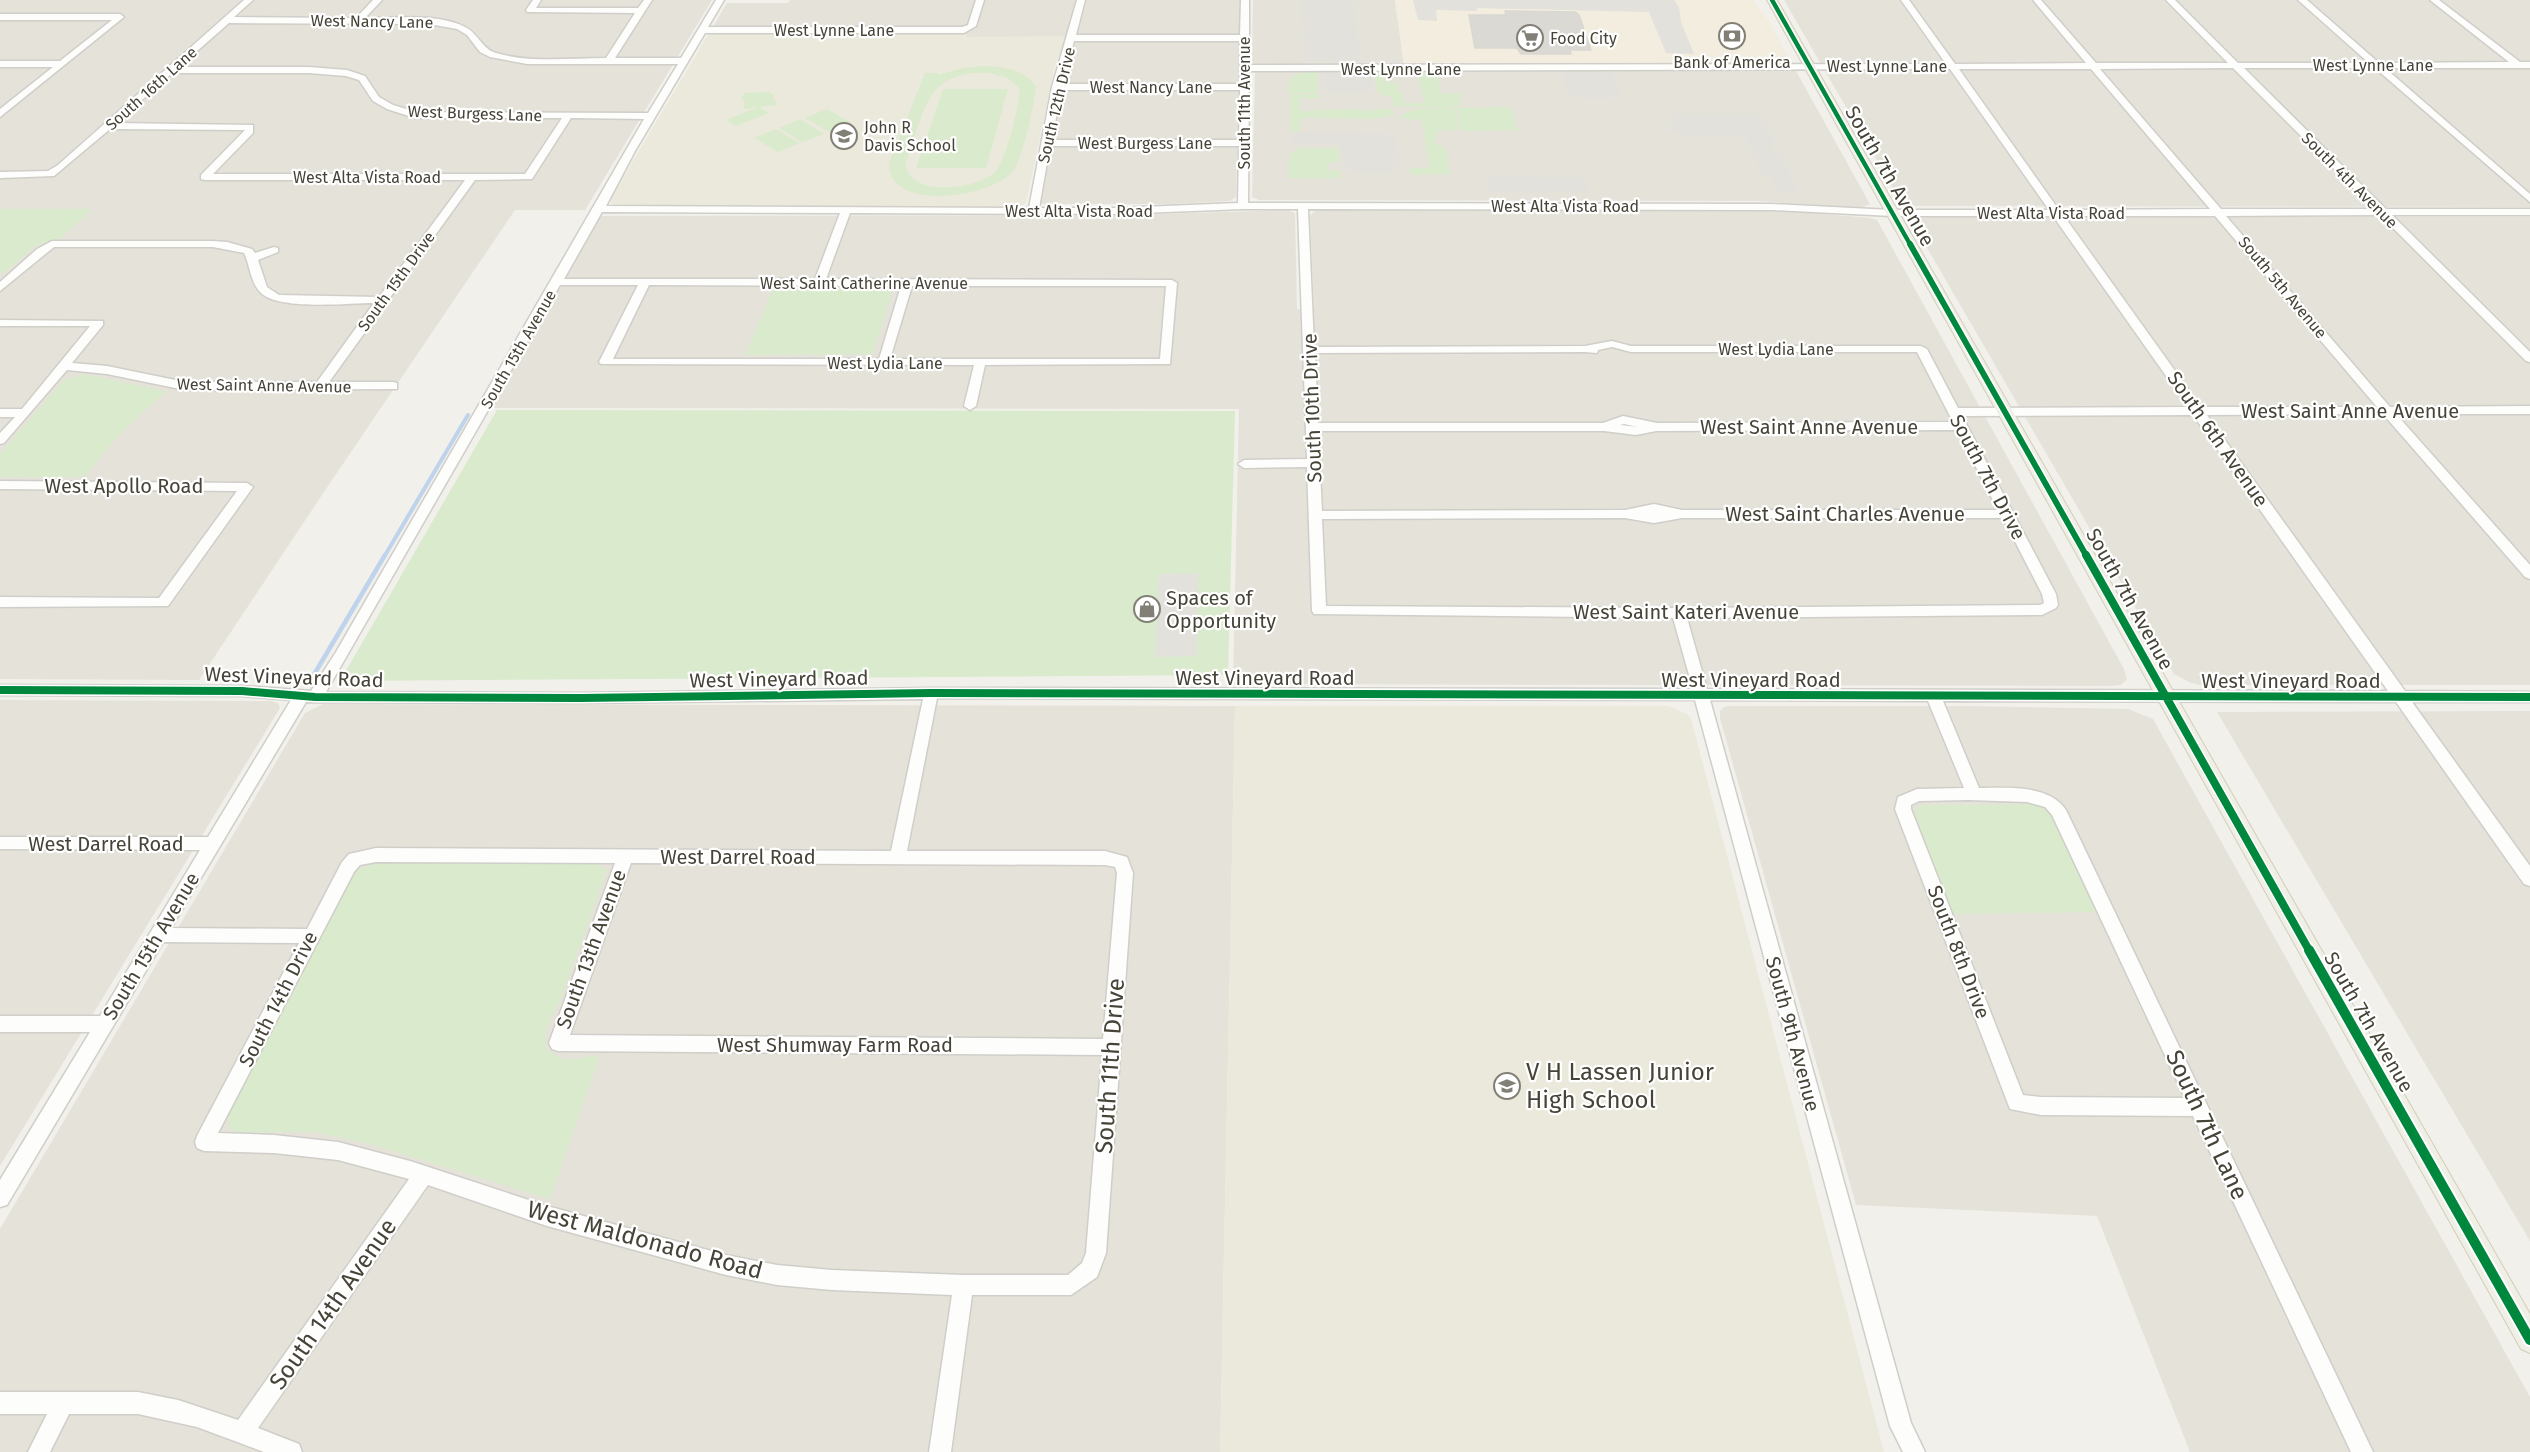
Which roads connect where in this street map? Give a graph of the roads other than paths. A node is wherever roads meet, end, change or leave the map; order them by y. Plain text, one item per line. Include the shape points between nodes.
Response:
1 (249, 0) edge
2 (378, 0) edge
3 (537, 0) edge
4 (648, 0) edge
5 (720, 0) edge
6 (980, 0) edge
7 (1081, 0) edge
8 (1245, 0) edge
9 (1772, 0) edge
10 (1905, 0) edge
11 (2037, 0) edge
12 (2170, 0) edge
13 (2302, 0) edge
14 (2434, 0) edge
15 (640, 11) junction
16 (0, 17) edge
17 (226, 20) junction
18 (359, 20) junction
19 (702, 30) junction
20 (1073, 38) junction
21 (1244, 38) junction
22 (609, 60) junction
23 (684, 61) junction
24 (0, 64) edge
25 (62, 64) junction
26 (1951, 65) junction
27 (2094, 65) junction
28 (2235, 65) junction
29 (2377, 65) junction
30 (2517, 65) junction
31 (2530, 65) edge
32 (1244, 68) junction
33 (1810, 68) junction
34 (171, 70) junction
35 (2530, 75) edge
36 (1057, 87) junction
37 (1244, 87) junction
38 (0, 114) edge
39 (568, 116) junction
40 (651, 116) junction
41 (110, 126) junction
42 (1244, 142) junction
43 (1047, 143) junction
44 (0, 175) edge
45 (472, 177) junction
46 (2530, 199) edge
47 (1244, 206) junction
48 (1303, 206) junction
49 (599, 209) junction
50 (846, 210) junction
51 (1033, 211) junction
52 (2383, 212) junction
53 (2530, 212) edge
54 (1892, 213) junction
55 (2058, 213) junction
56 (2220, 213) junction
57 (274, 250) dead end
58 (252, 258) junction
59 (557, 282) junction
60 (645, 282) junction
61 (819, 282) junction
62 (907, 283) junction
63 (2, 284) edge
64 (382, 300) junction
65 (0, 323) edge
66 (1921, 349) joint
67 (1310, 350) junction
68 (2530, 359) edge
69 (1166, 362) joint
70 (884, 363) junction
71 (980, 363) junction
72 (64, 366) junction
73 (320, 386) junction
74 (393, 386) dead end
75 (970, 406) dead end
76 (2530, 410) edge
77 (2198, 411) junction
78 (2387, 411) junction
79 (1954, 412) junction
80 (2007, 412) junction
81 (0, 413) edge
82 (25, 413) junction
83 (1961, 426) junction
84 (1312, 427) junction
85 (0, 440) edge
86 (1314, 463) junction
87 (1244, 464) dead end
88 (0, 485) edge
89 (2007, 514) junction
90 (1316, 515) junction
91 (2530, 574) edge
92 (0, 602) edge
93 (2051, 605) joint
94 (1320, 611) joint
95 (1679, 613) junction
96 (0, 690) edge
97 (931, 693) junction
98 (308, 696) junction
99 (1702, 696) junction
100 (2402, 696) junction
101 (1934, 697) junction
102 (2530, 697) edge
103 (2166, 698) junction
104 (1975, 796) junction
105 (0, 843) edge
106 (212, 844) junction
107 (625, 856) junction
108 (898, 857) junction
109 (355, 859) joint
110 (1121, 862) joint
111 (2530, 879) edge
112 (158, 935) junction
113 (310, 936) junction
114 (0, 1024) edge
115 (104, 1024) junction
116 (558, 1043) joint
117 (1112, 1047) junction
118 (2199, 1107) junction
119 (204, 1142) joint
120 (423, 1176) junction
121 (0, 1198) edge
122 (1089, 1270) joint
123 (963, 1285) junction
124 (2530, 1340) edge
125 (64, 1402) junction
126 (0, 1403) edge
127 (242, 1433) junction
128 (39, 1452) edge
129 (291, 1452) edge
130 (940, 1452) edge
131 (1914, 1452) edge
132 (2362, 1452) edge

1 - 17 street, South 16th Lane
2 - 18 street
3 - 15 street via 530,10
4 - 15 street
5 - 19 street, South 15th Avenue
6 - 19 street, West Lynne Lane via 967,30
7 - 20 street, South 12th Drive
8 - 21 street, South 11th Avenue
9 - 33 main road, South 7th Avenue
10 - 26 street, South 6th Avenue
11 - 27 street, South 5th Avenue
12 - 28 street, South 4th Avenue
13 - 29 street
14 - 30 street
15 - 22 street
16 - 25 street via 120,17
17 - 18 street, West Nancy Lane
17 - 34 street, South 16th Lane
18 - 22 street, West Nancy Lane via 450,24 470,33 483,50 507,59
19 - 23 street, South 15th Avenue
20 - 21 street
20 - 36 street, South 12th Drive
21 - 32 street, South 11th Avenue
22 - 23 street, West Nancy Lane
23 - 40 street, South 15th Avenue
24 - 25 street
25 - 38 street
26 - 27 street, West Lynne Lane
26 - 33 street, West Lynne Lane
26 - 55 street, South 6th Avenue
27 - 28 street, West Lynne Lane
27 - 56 street, South 5th Avenue
28 - 29 street, West Lynne Lane
28 - 52 street, South 4th Avenue
29 - 30 street, West Lynne Lane
29 - 46 street
30 - 31 street, West Lynne Lane
30 - 35 street
32 - 33 street, West Lynne Lane
32 - 37 street, South 11th Avenue
33 - 54 main road, South 7th Avenue
34 - 39 street, West Burgess Lane via 347,73 363,78 376,99 415,115
34 - 41 street, South 16th Lane
36 - 37 street, West Nancy Lane
36 - 43 street, South 12th Drive
37 - 42 street, South 11th Avenue
39 - 40 street, West Burgess Lane
39 - 45 street, West Alta Vista Road via 528,177
40 - 49 street, South 15th Avenue
41 - 44 street, South 16th Lane via 50,174
41 - 45 street, West Alta Vista Road via 250,127 205,177
42 - 43 street, West Burgess Lane
42 - 47 street, South 11th Avenue
43 - 51 street, South 12th Drive
45 - 64 street, South 15th Drive
47 - 48 street, West Alta Vista Road
47 - 51 street, West Alta Vista Road
48 - 54 street, West Alta Vista Road via 1761,206
48 - 67 street, South 10th Drive
49 - 50 street, West Alta Vista Road
49 - 59 street, South 15th Avenue
50 - 51 street, West Alta Vista Road
50 - 61 street
52 - 53 street, West Alta Vista Road
52 - 56 street, West Alta Vista Road
52 - 68 street, South 4th Avenue
54 - 55 street, West Alta Vista Road
54 - 80 main road, South 7th Avenue
55 - 56 street, West Alta Vista Road
55 - 77 street, South 6th Avenue
56 - 78 street, South 5th Avenue
57 - 58 street
58 - 63 street via 248,251 227,244 58,244 48,246
58 - 64 street via 261,288 272,297
59 - 60 street, West Saint Catherine Avenue
59 - 98 street, South 15th Avenue via 341,656
60 - 61 street, West Saint Catherine Avenue
60 - 70 street, West Lydia Lane via 604,362
61 - 62 street, West Saint Catherine Avenue
62 - 69 street, West Saint Catherine Avenue via 1172,283
62 - 70 street
64 - 73 street, South 15th Drive
65 - 72 street via 99,323
66 - 67 street, West Lydia Lane via 1631,349 1614,354 1585,349
66 - 79 street, South 7th Drive
67 - 84 street, South 10th Drive
69 - 71 street, West Lydia Lane
70 - 71 street, West Lydia Lane
71 - 75 street
72 - 73 street, West Saint Anne Avenue via 116,371 185,386
72 - 82 street
73 - 74 street, West Saint Anne Avenue
76 - 78 street, West Saint Anne Avenue
77 - 78 street, West Saint Anne Avenue
77 - 80 street, West Saint Anne Avenue
77 - 100 street, South 6th Avenue
78 - 91 street, South 5th Avenue
79 - 80 street, West Saint Anne Avenue
79 - 83 street, South 7th Drive
80 - 103 main road, South 7th Avenue
81 - 82 street
82 - 85 street
83 - 84 street, West Saint Anne Avenue via 1656,427 1630,431 1604,427
83 - 89 street, South 7th Drive
84 - 86 street, South 10th Drive
86 - 87 street
86 - 90 street, South 10th Drive
88 - 92 street, West Apollo Road via 247,487 163,603
89 - 90 street, West Saint Charles Avenue via 1682,514 1663,520 1625,514
89 - 93 street, South 7th Drive
90 - 94 street, South 10th Drive
93 - 95 street, West Saint Kateri Avenue via 2042,610
94 - 95 street, West Saint Kateri Avenue
95 - 99 street, South 9th Avenue
96 - 98 street, West Vineyard Road via 242,691
97 - 98 street, West Vineyard Road via 581,698
97 - 99 street, West Vineyard Road
97 - 108 street
98 - 106 street, South 15th Avenue
99 - 101 street, West Vineyard Road
99 - 131 street, South 9th Avenue via 1901,1426
100 - 102 street, West Vineyard Road
100 - 103 street, West Vineyard Road
100 - 111 street, South 6th Avenue
101 - 103 street, West Vineyard Road
101 - 104 street
103 - 124 main road, South 7th Avenue
104 - 118 street, South 7th Lane via 2028,796 2049,801 2059,813
104 - 118 street, South 8th Drive via 1917,795 1904,801 1903,809 2017,1103
105 - 106 street, West Darrel Road
106 - 112 street, South 15th Avenue
107 - 108 street, West Darrel Road
107 - 109 street, West Darrel Road via 376,855
107 - 116 street, South 13th Avenue
108 - 110 street, West Darrel Road via 1105,858
109 - 113 street, South 14th Drive
110 - 117 street, South 11th Drive via 1125,873
112 - 113 street
112 - 115 street, South 15th Avenue
113 - 119 street, South 14th Drive
114 - 115 street
115 - 121 street, South 15th Avenue
116 - 117 street, West Shumway Farm Road
117 - 122 street, South 11th Drive via 1096,1253
118 - 132 street, South 7th Lane
119 - 120 street, West Maldonado Road via 338,1151
120 - 123 street, West Maldonado Road via 547,1216 726,1265 832,1280
120 - 127 street, South 14th Avenue
122 - 123 street, West Maldonado Road via 1071,1285
123 - 130 street
125 - 126 street
125 - 127 street via 161,1406
125 - 128 street
127 - 129 street

